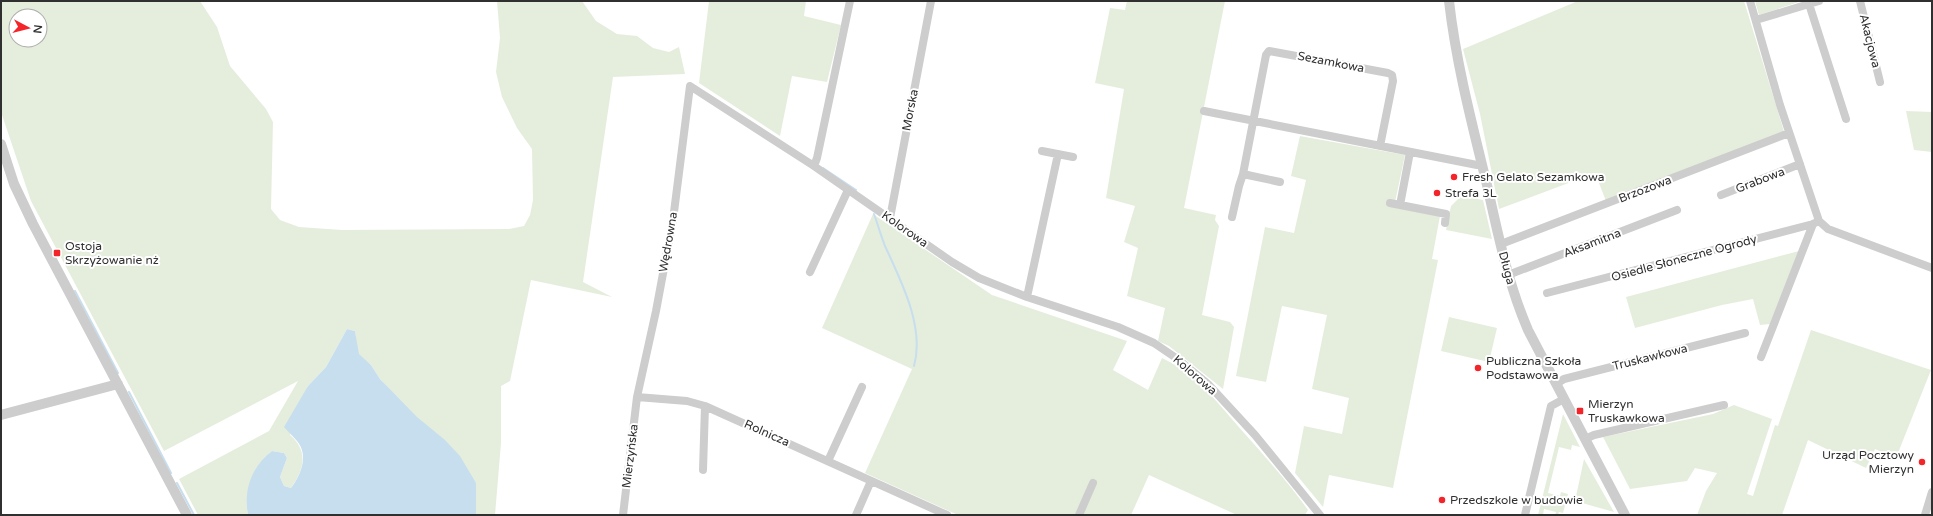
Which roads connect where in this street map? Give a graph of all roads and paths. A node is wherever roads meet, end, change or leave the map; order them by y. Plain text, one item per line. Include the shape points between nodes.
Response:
1 (850, 1) edge
2 (931, 1) edge
3 (1447, 1) edge
4 (1750, 1) edge
5 (1819, 1) edge
6 (1860, 1) edge
7 (1809, 4) junction
8 (1756, 20) junction
9 (1880, 82) dead end
10 (690, 86) joint
11 (1204, 111) dead end
12 (1846, 119) dead end
13 (1253, 121) junction
14 (1789, 133) junction
15 (1, 144) edge
16 (1380, 146) junction
17 (1042, 151) dead end
18 (1410, 152) junction
19 (1058, 154) junction
20 (1073, 157) dead end
21 (1482, 164) junction
22 (1800, 164) junction
23 (814, 166) junction
24 (1243, 174) junction
25 (1280, 182) dead end
26 (848, 190) junction
27 (1721, 195) dead end
28 (1390, 203) dead end
29 (1400, 205) junction
30 (1677, 210) dead end
31 (1232, 217) dead end
32 (890, 218) junction
33 (1445, 223) dead end
34 (1816, 223) junction
35 (1501, 244) junction
36 (1932, 268) edge
37 (810, 272) dead end
38 (1508, 275) junction
39 (1548, 293) dead end
40 (1027, 297) junction
41 (1746, 333) dead end
42 (1761, 357) dead end
43 (118, 384) junction
44 (1556, 384) junction
45 (862, 387) dead end
46 (637, 397) junction
47 (1564, 400) junction
48 (1724, 405) dead end
49 (706, 406) junction
50 (1, 415) edge
51 (1585, 439) junction
52 (828, 461) junction
53 (703, 470) dead end
54 (871, 481) junction
55 (1093, 482) dead end
56 (1932, 492) edge
57 (188, 515) edge
58 (623, 515) edge
59 (856, 515) edge
60 (947, 515) edge
61 (1079, 515) edge
62 (1320, 515) edge
63 (1525, 515) edge
64 (1625, 515) edge
65 (1925, 515) edge

1 - 23 street
2 - 32 street, Morska
3 - 21 street, Długa via 1458,64
4 - 8 street
5 - 7 street
6 - 9 street, Akacjowa
7 - 8 street
7 - 12 street
8 - 14 street
10 - 23 street, Kolorowa
10 - 46 street, Wędrowna via 673,220
11 - 13 street
13 - 16 street
13 - 16 street, Sezamkowa via 1266,55 1269,51 1388,73 1392,75 1393,81
13 - 24 street, Sezamkowa
14 - 22 street
14 - 35 street, Brzozowa
15 - 43 street via 25,208
16 - 18 street
17 - 19 street
18 - 21 street
18 - 29 street
19 - 20 street
19 - 40 street
21 - 35 street, Długa
22 - 27 street, Grabowa
22 - 34 street
23 - 26 street, Kolorowa
24 - 25 street
24 - 31 street, Sezamkowa
26 - 32 street, Kolorowa
26 - 37 street
28 - 29 street
29 - 33 street via 1446,214
30 - 38 street, Aksamitna
32 - 40 street, Kolorowa via 979,278
34 - 36 street
34 - 39 street, Osiedle Słoneczne Ogrody
34 - 42 street
35 - 38 street, Długa
38 - 44 street, Długa via 1525,322
40 - 62 street, Kolorowa via 1118,327 1154,343 1179,360 1208,384 1255,435
41 - 44 street, Truskawkowa via 1564,379
43 - 50 street
43 - 57 street
44 - 47 street, Długa
45 - 52 street
46 - 49 street, Rolnicza via 687,401
46 - 58 street, Mierzyńska
47 - 51 street, Długa
47 - 63 street via 1551,406
48 - 51 street
49 - 52 street, Rolnicza
49 - 53 street
51 - 64 street, Długa
52 - 54 street, Rolnicza
54 - 59 street
54 - 60 street, Rolnicza
55 - 61 street
56 - 65 street

